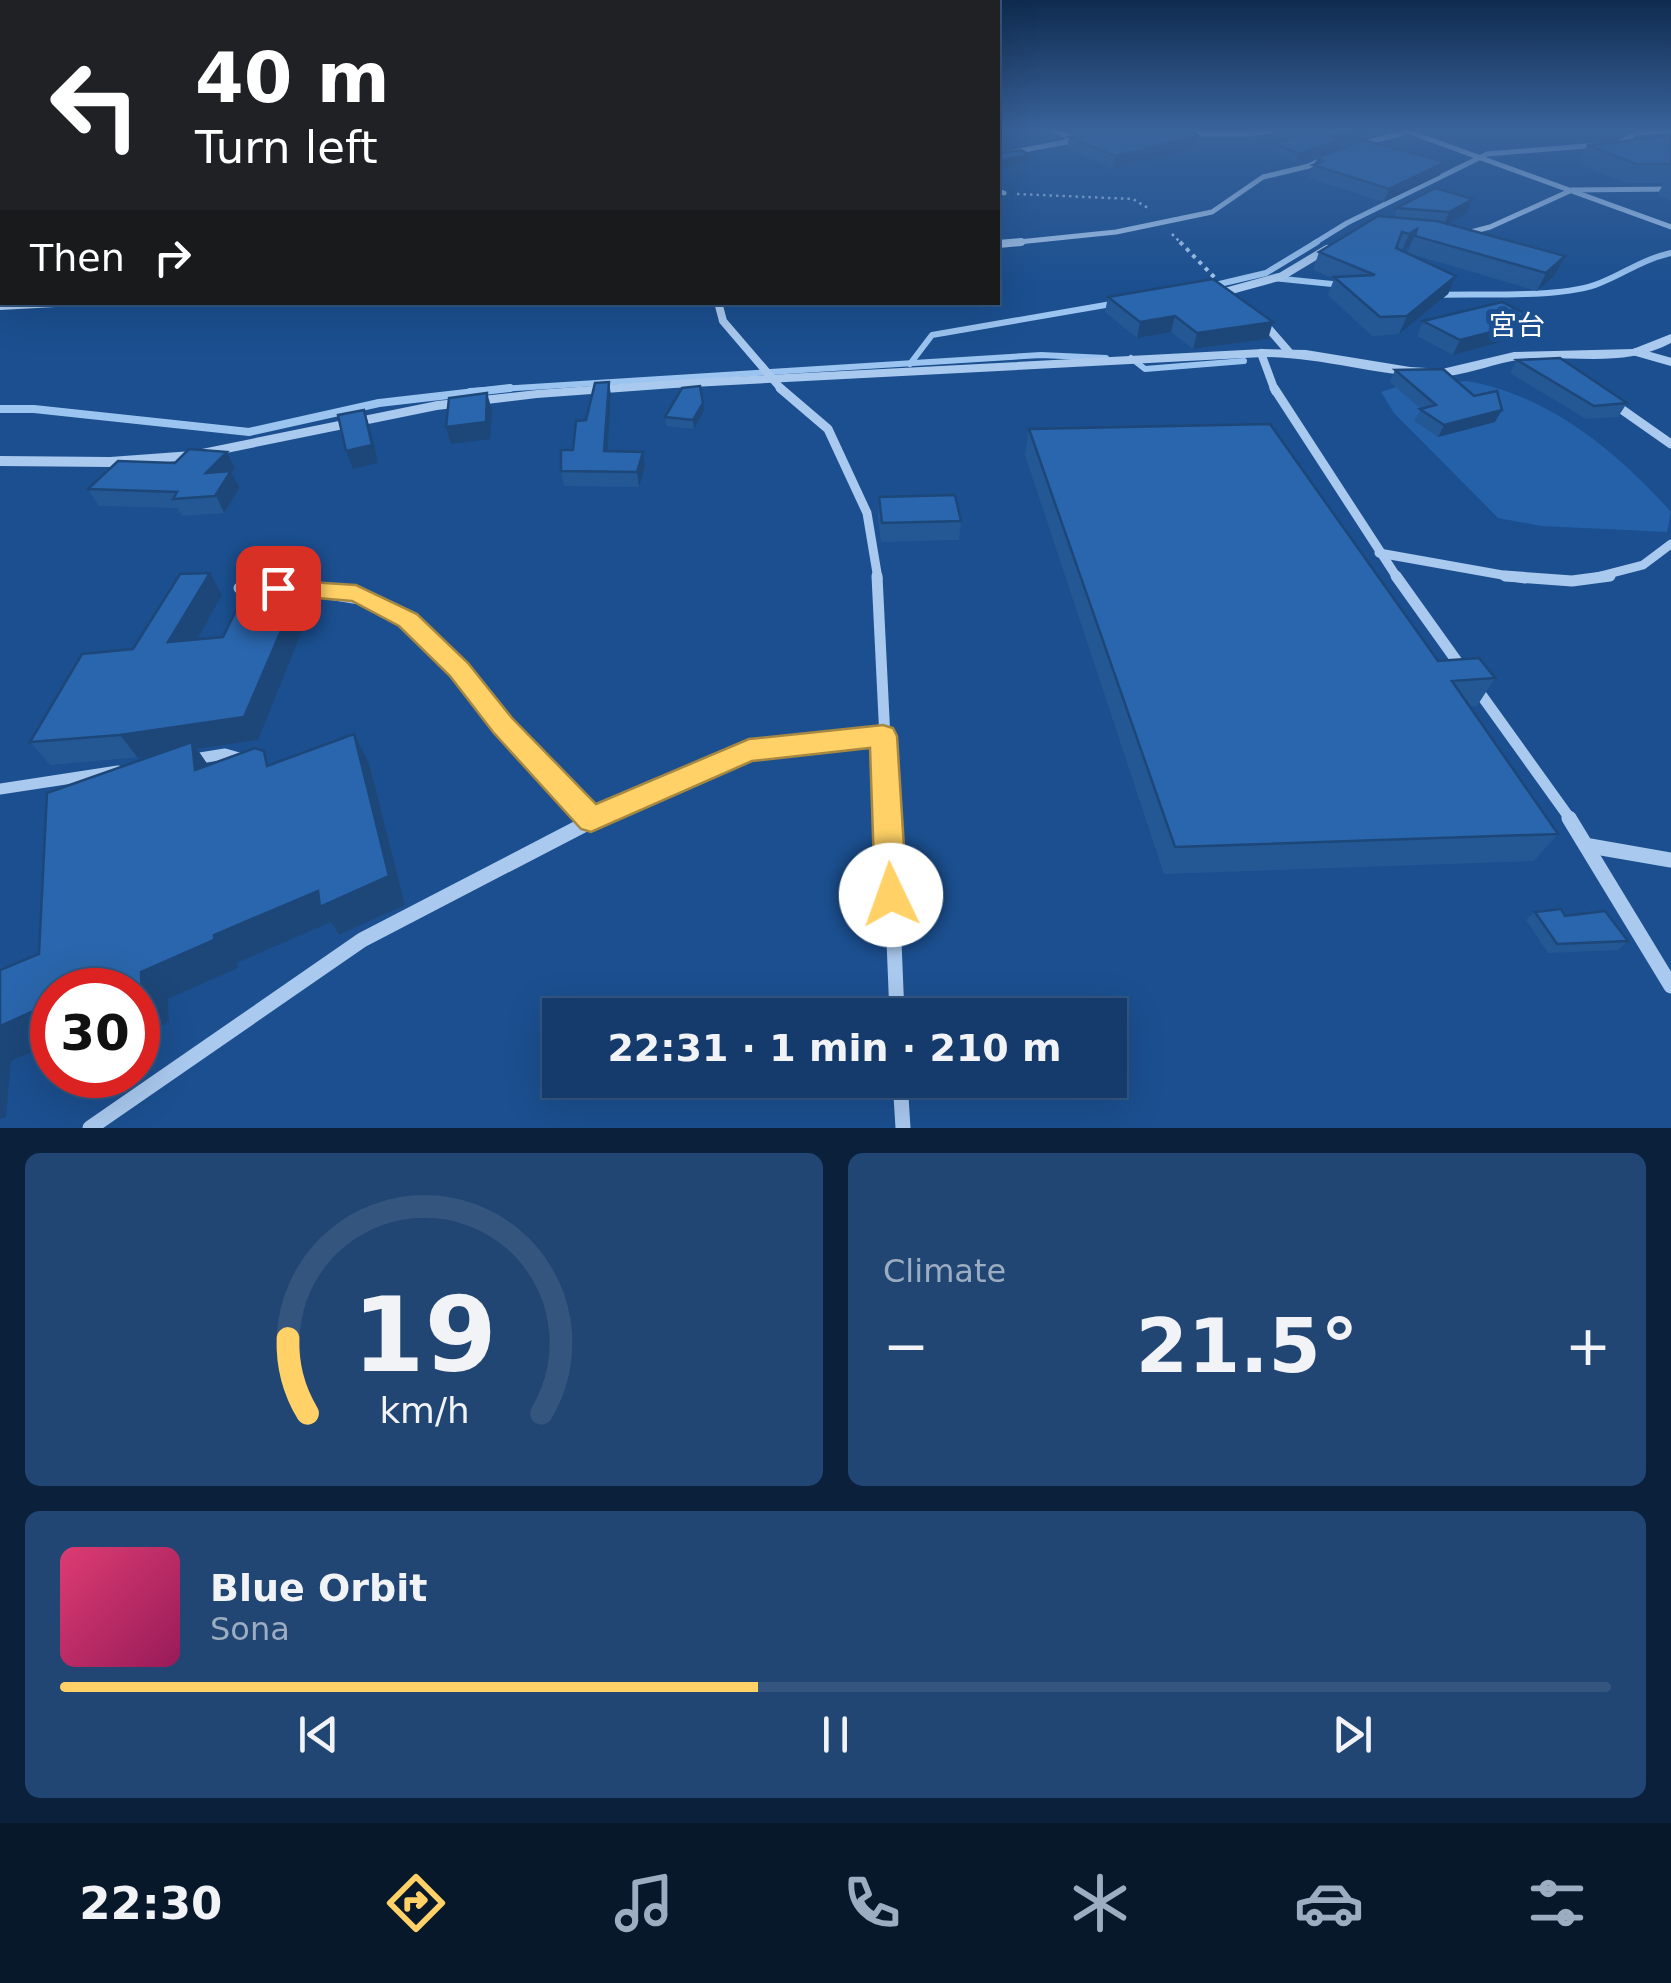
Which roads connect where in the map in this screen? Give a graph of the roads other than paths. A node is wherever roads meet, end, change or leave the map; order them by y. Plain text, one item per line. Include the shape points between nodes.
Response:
1 (1258, 182) edge
2 (1548, 182) edge
3 (1671, 189) edge
4 (1572, 190) junction
5 (1671, 227) edge
6 (1446, 233) edge
7 (1000, 244) edge
8 (1331, 246) edge
9 (1242, 302) edge
10 (719, 305) edge
11 (1256, 313) edge
12 (1671, 338) edge
13 (1289, 352) junction
14 (1636, 352) junction
15 (1260, 353) junction
16 (1543, 355) junction
17 (1671, 362) edge
18 (1559, 366) edge
19 (769, 379) junction
20 (1607, 399) edge
21 (1671, 444) edge
22 (0, 462) edge
23 (1671, 544) edge
24 (1378, 552) junction
25 (239, 588) dead end
26 (883, 736) junction
27 (188, 760) edge
28 (256, 763) edge
29 (131, 769) edge
30 (0, 789) edge
31 (591, 820) junction
32 (1590, 846) junction
33 (1671, 860) edge
34 (1671, 986) edge
35 (896, 998) edge
36 (901, 1098) edge
37 (90, 1128) edge
38 (903, 1128) edge

1 - 7 street via 1212,212 1100,234
2 - 4 street
3 - 4 street
4 - 5 street
4 - 6 street via 1490,227
8 - 9 street via 1282,276 1228,290
10 - 19 street
11 - 13 street
12 - 14 street
13 - 15 street
13 - 16 street via 1437,373
14 - 16 street
14 - 17 street
15 - 19 street
15 - 24 street via 1273,387
16 - 18 street
19 - 22 street via 436,405 167,458
19 - 26 street via 828,428 867,513 879,586
20 - 21 street
23 - 24 street via 1656,560 1616,574 1540,581
24 - 32 street
25 - 31 street via 356,593 408,620
26 - 31 street via 749,750
26 - 35 street
27 - 28 street via 225,754
29 - 30 street
31 - 37 street via 362,940
32 - 33 street
32 - 34 street
36 - 38 street

